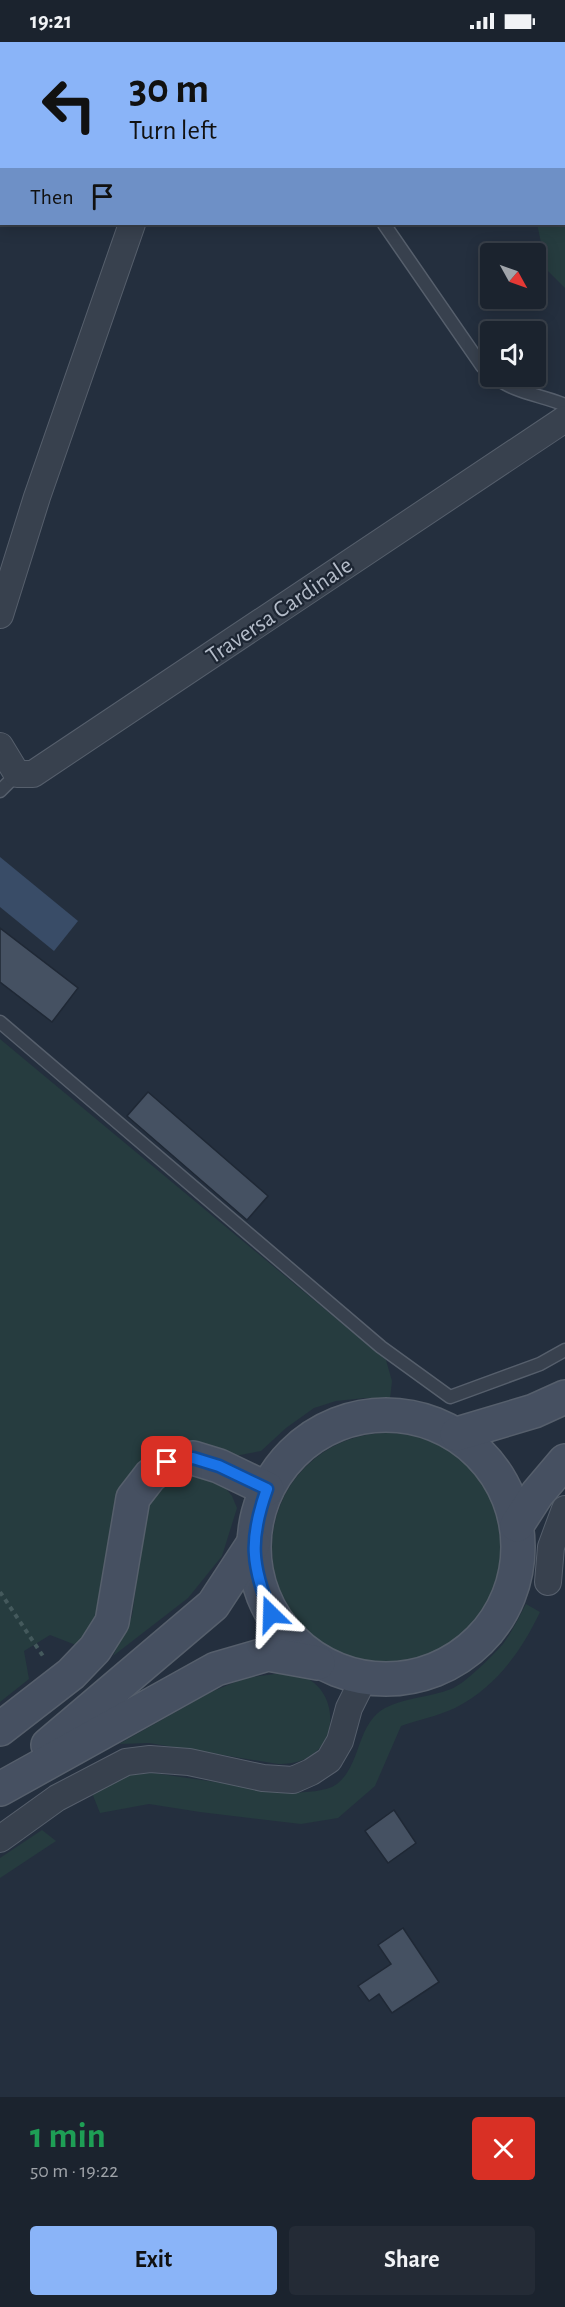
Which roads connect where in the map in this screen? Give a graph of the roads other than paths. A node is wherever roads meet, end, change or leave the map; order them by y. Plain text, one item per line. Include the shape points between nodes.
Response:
1 (132, 225) edge
2 (385, 225) edge
3 (480, 363) edge
4 (513, 387) edge
5 (565, 405) edge
6 (565, 419) edge
7 (0, 615) edge
8 (0, 746) edge
9 (9, 782) edge
10 (0, 1022) edge
11 (565, 1350) edge
12 (565, 1397) edge
13 (457, 1434) junction
14 (565, 1461) edge
15 (267, 1489) junction
16 (565, 1509) edge
17 (517, 1525) junction
18 (253, 1544) junction
19 (548, 1582) dead end
20 (322, 1664) junction
21 (364, 1678) junction
22 (0, 1729) edge
23 (0, 1787) edge
24 (0, 1839) edge

1 - 7 street
2 - 3 lane
4 - 5 lane
6 - 9 street, Traversa Cardinale via 33,774
8 - 9 street, Traversa Cardinale
10 - 11 lane via 381,1347 450,1397 540,1364
12 - 13 main road via 534,1411
13 - 15 main road via 416,1417 372,1414 329,1427 292,1453
13 - 17 main road via 497,1473
14 - 17 main road
15 - 18 main road via 257,1516
15 - 22 main road via 193,1458 167,1462 150,1476 133,1498 112,1622 95,1649
16 - 19 street via 551,1547
17 - 21 main road via 518,1567 504,1607 480,1641 446,1666 405,1678
18 - 20 main road via 257,1580 271,1614 293,1642
18 - 23 main road via 213,1605
20 - 21 main road
20 - 23 main road via 268,1654 216,1669
21 - 24 street via 349,1708 340,1741 328,1760 293,1780 263,1778 189,1762 126,1762 57,1798

